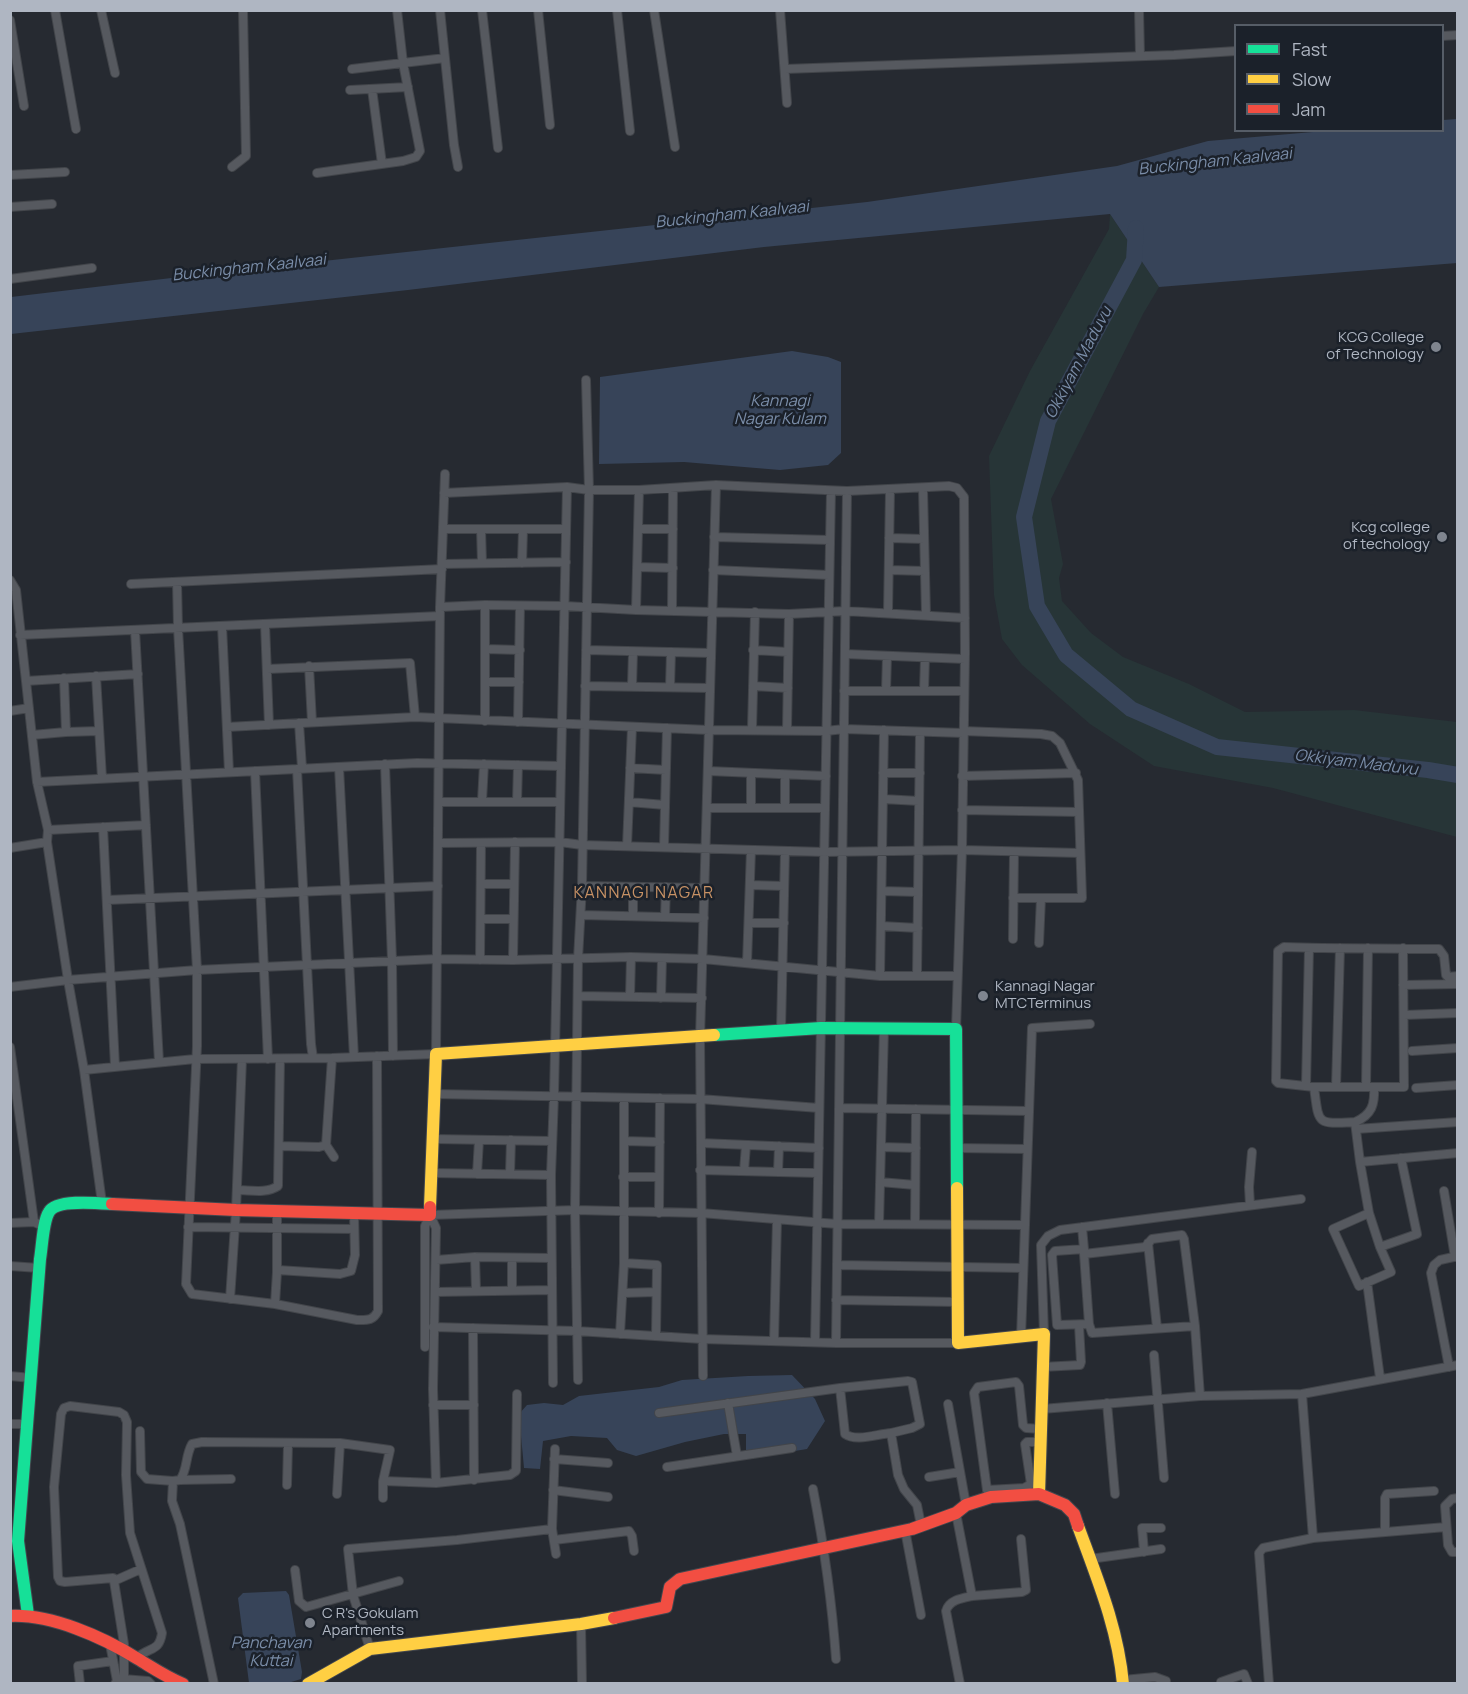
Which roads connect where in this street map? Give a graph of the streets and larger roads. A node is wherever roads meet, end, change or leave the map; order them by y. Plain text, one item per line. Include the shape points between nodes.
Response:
1 (55, 10) edge
2 (101, 10) edge
3 (243, 10) edge
4 (397, 10) edge
5 (440, 10) edge
6 (483, 10) edge
7 (538, 10) edge
8 (617, 10) edge
9 (654, 10) edge
10 (780, 10) edge
11 (1138, 10) edge
12 (10, 20) edge
13 (1234, 51) edge
14 (1140, 56) junction
15 (445, 58) junction
16 (403, 63) junction
17 (352, 69) dead end
18 (785, 69) junction
19 (115, 73) dead end
20 (408, 87) junction
21 (372, 89) junction
22 (350, 90) dead end
23 (788, 103) dead end
24 (24, 106) dead end
25 (550, 125) dead end
26 (76, 129) dead end
27 (630, 131) dead end
28 (675, 147) dead end
29 (498, 148) dead end
30 (382, 164) junction
31 (232, 167) dead end
32 (458, 167) dead end
33 (65, 172) dead end
34 (317, 173) dead end
35 (10, 175) edge
36 (52, 204) dead end
37 (10, 207) edge
38 (92, 268) dead end
39 (10, 279) edge
40 (586, 380) dead end
41 (445, 474) dead end
42 (716, 485) junction
43 (567, 487) junction
44 (673, 488) junction
45 (923, 489) junction
46 (589, 490) junction
47 (639, 490) junction
48 (890, 490) junction
49 (831, 491) junction
50 (847, 491) junction
51 (444, 493) junction
52 (443, 529) junction
53 (482, 529) junction
54 (566, 529) junction
55 (638, 529) junction
56 (673, 529) junction
57 (523, 530) junction
58 (714, 537) junction
59 (889, 538) junction
60 (924, 539) junction
61 (830, 540) junction
62 (566, 562) junction
63 (482, 563) junction
64 (522, 563) junction
65 (442, 566) junction
66 (637, 567) junction
67 (673, 568) junction
68 (713, 570) junction
69 (889, 570) junction
70 (925, 571) junction
71 (829, 575) junction
72 (10, 580) edge
73 (177, 582) junction
74 (131, 584) dead end
75 (484, 605) junction
76 (520, 606) junction
77 (565, 606) junction
78 (587, 608) junction
79 (636, 610) junction
80 (440, 611) junction
81 (672, 611) junction
82 (845, 611) junction
83 (713, 612) junction
84 (755, 612) junction
85 (828, 612) junction
86 (888, 613) junction
87 (789, 614) junction
88 (926, 615) junction
89 (965, 618) junction
90 (265, 624) junction
91 (222, 626) junction
92 (178, 628) junction
93 (135, 630) junction
94 (20, 635) junction
95 (485, 649) junction
96 (519, 650) junction
97 (586, 650) junction
98 (753, 650) junction
99 (633, 652) junction
100 (671, 652) junction
101 (788, 652) junction
102 (711, 653) junction
103 (845, 654) junction
104 (887, 656) junction
105 (925, 658) junction
106 (964, 660) junction
107 (309, 666) junction
108 (267, 669) junction
109 (138, 674) junction
110 (96, 676) junction
111 (64, 678) junction
112 (26, 681) junction
113 (485, 681) junction
114 (519, 682) junction
115 (585, 686) junction
116 (632, 686) junction
117 (670, 687) junction
118 (753, 687) junction
119 (710, 688) junction
120 (788, 688) junction
121 (844, 691) junction
122 (886, 691) junction
123 (924, 691) junction
124 (964, 691) junction
125 (29, 708) junction
126 (10, 711) edge
127 (415, 717) junction
128 (439, 719) junction
129 (485, 721) junction
130 (312, 722) junction
131 (518, 722) junction
132 (299, 723) junction
133 (562, 724) junction
134 (269, 725) junction
135 (585, 725) junction
136 (227, 727) junction
137 (632, 727) junction
138 (667, 728) junction
139 (752, 729) junction
140 (844, 729) junction
141 (709, 730) junction
142 (787, 730) junction
143 (884, 730) junction
144 (99, 731) junction
145 (826, 731) junction
146 (66, 732) junction
147 (920, 732) junction
148 (963, 732) junction
149 (32, 735) junction
150 (439, 763) junction
151 (484, 764) junction
152 (385, 765) junction
153 (519, 765) junction
154 (561, 766) junction
155 (339, 767) junction
156 (630, 768) junction
157 (300, 769) junction
158 (666, 770) junction
159 (255, 771) junction
160 (708, 771) junction
161 (229, 772) junction
162 (883, 772) junction
163 (751, 773) junction
164 (920, 773) junction
165 (1076, 773) junction
166 (186, 774) junction
167 (785, 775) junction
168 (143, 776) junction
169 (825, 776) junction
170 (962, 776) junction
171 (102, 778) junction
172 (38, 782) junction
173 (883, 800) junction
174 (482, 801) junction
175 (919, 801) junction
176 (439, 802) junction
177 (517, 802) junction
178 (560, 802) junction
179 (629, 802) junction
180 (665, 805) junction
181 (707, 808) junction
182 (751, 808) junction
183 (785, 808) junction
184 (825, 808) junction
185 (962, 810) junction
186 (1079, 813) junction
187 (146, 825) junction
188 (103, 827) junction
189 (48, 830) junction
190 (47, 842) junction
191 (514, 842) junction
192 (560, 842) junction
193 (438, 843) junction
194 (481, 843) junction
195 (582, 845) junction
196 (627, 846) junction
197 (664, 847) junction
198 (10, 848) edge
199 (706, 849) junction
200 (751, 850) junction
201 (918, 850) junction
202 (962, 850) junction
203 (785, 851) junction
204 (842, 851) junction
205 (882, 851) junction
206 (824, 852) junction
207 (1014, 852) junction
208 (1080, 854) junction
209 (481, 884) junction
210 (514, 884) junction
211 (750, 885) junction
212 (784, 885) junction
213 (438, 886) junction
214 (582, 886) junction
215 (633, 887) junction
216 (666, 887) junction
217 (389, 888) junction
218 (705, 888) junction
219 (345, 890) junction
220 (882, 891) junction
221 (303, 892) junction
222 (918, 892) junction
223 (261, 894) junction
224 (193, 897) junction
225 (150, 898) junction
226 (1013, 898) junction
227 (1041, 898) junction
228 (107, 900) junction
229 (581, 915) junction
230 (633, 916) junction
231 (665, 917) junction
232 (704, 918) junction
233 (481, 919) junction
234 (513, 919) junction
235 (748, 923) junction
236 (784, 923) junction
237 (881, 926) junction
238 (918, 928) junction
239 (1013, 939) dead end
240 (1039, 943) dead end
241 (1309, 948) junction
242 (1340, 948) junction
243 (1368, 948) junction
244 (1403, 948) junction
245 (631, 957) junction
246 (662, 958) junction
247 (437, 959) junction
248 (558, 959) junction
249 (578, 959) junction
250 (703, 959) junction
251 (480, 960) junction
252 (513, 960) junction
253 (392, 961) junction
254 (348, 963) junction
255 (747, 963) junction
256 (307, 965) junction
257 (784, 966) junction
258 (264, 967) junction
259 (822, 969) junction
260 (196, 970) junction
261 (841, 972) junction
262 (154, 973) junction
263 (110, 976) junction
264 (880, 976) junction
265 (917, 976) junction
266 (956, 976) junction
267 (1458, 976) edge
268 (68, 980) junction
269 (1458, 984) edge
270 (1403, 985) junction
271 (10, 987) edge
272 (578, 996) junction
273 (630, 997) junction
274 (661, 998) junction
275 (702, 998) junction
276 (1458, 1013) edge
277 (1404, 1015) junction
278 (1090, 1024) dead end
279 (821, 1028) junction
280 (841, 1028) junction
281 (884, 1028) junction
282 (956, 1029) junction
283 (781, 1030) junction
284 (700, 1038) junction
285 (579, 1044) junction
286 (555, 1046) junction
287 (10, 1047) edge
288 (1458, 1048) edge
289 (1412, 1051) dead end
290 (436, 1054) junction
291 (377, 1056) junction
292 (393, 1056) junction
293 (354, 1057) junction
294 (313, 1058) junction
295 (332, 1058) junction
296 (195, 1059) junction
297 (242, 1059) junction
298 (268, 1059) junction
299 (280, 1059) junction
300 (159, 1062) junction
301 (115, 1066) junction
302 (84, 1070) junction
303 (1458, 1085) edge
304 (1310, 1087) junction
305 (1336, 1087) junction
306 (1370, 1087) junction
307 (1416, 1088) dead end
308 (434, 1094) junction
309 (554, 1096) junction
310 (578, 1097) junction
311 (624, 1098) junction
312 (660, 1098) junction
313 (700, 1099) junction
314 (819, 1108) junction
315 (839, 1108) junction
316 (882, 1109) junction
317 (916, 1109) junction
318 (956, 1111) junction
319 (1029, 1112) junction
320 (1458, 1122) edge
321 (1356, 1125) junction
322 (433, 1138) junction
323 (479, 1140) junction
324 (511, 1140) junction
325 (552, 1141) junction
326 (624, 1141) junction
327 (660, 1142) junction
328 (700, 1143) junction
329 (326, 1145) junction
330 (746, 1145) junction
331 (279, 1146) junction
332 (779, 1146) junction
333 (881, 1147) junction
334 (819, 1148) junction
335 (916, 1148) junction
336 (956, 1148) junction
337 (1027, 1149) junction
338 (1252, 1152) dead end
339 (1458, 1153) edge
340 (334, 1157) dead end
341 (1401, 1158) junction
342 (1360, 1162) junction
343 (700, 1170) junction
344 (744, 1171) junction
345 (778, 1172) junction
346 (432, 1173) junction
347 (477, 1173) junction
348 (818, 1173) junction
349 (510, 1174) junction
350 (551, 1175) junction
351 (623, 1177) junction
352 (659, 1177) junction
353 (880, 1182) junction
354 (915, 1185) junction
355 (237, 1190) junction
356 (1444, 1191) dead end
357 (1301, 1199) dead end
358 (102, 1203) junction
359 (1250, 1205) junction
360 (189, 1207) junction
361 (236, 1210) junction
362 (575, 1210) junction
363 (277, 1211) junction
364 (551, 1211) junction
365 (623, 1211) junction
366 (659, 1213) junction
367 (701, 1213) junction
368 (1369, 1213) junction
369 (354, 1214) junction
370 (378, 1215) junction
371 (429, 1215) junction
372 (777, 1220) junction
373 (10, 1223) edge
374 (817, 1223) junction
375 (39, 1224) junction
376 (837, 1224) junction
377 (879, 1224) junction
378 (915, 1224) junction
379 (956, 1225) junction
380 (1024, 1226) junction
381 (188, 1227) junction
382 (1082, 1227) junction
383 (235, 1229) junction
384 (354, 1229) junction
385 (278, 1230) junction
386 (1148, 1243) junction
387 (1380, 1247) junction
388 (1084, 1251) junction
389 (1456, 1256) edge
390 (475, 1257) junction
391 (512, 1258) junction
392 (551, 1258) junction
393 (436, 1260) junction
394 (624, 1263) junction
395 (837, 1265) junction
396 (10, 1266) edge
397 (958, 1267) junction
398 (39, 1268) junction
399 (1023, 1268) junction
400 (278, 1270) junction
401 (1367, 1282) junction
402 (476, 1290) junction
403 (512, 1290) junction
404 (551, 1290) junction
405 (436, 1292) junction
406 (656, 1292) junction
407 (623, 1293) junction
408 (230, 1299) junction
409 (836, 1300) junction
410 (957, 1302) junction
411 (275, 1304) junction
412 (1089, 1324) junction
413 (1079, 1325) junction
414 (1195, 1326) junction
415 (433, 1328) junction
416 (473, 1328) junction
417 (1158, 1328) junction
418 (552, 1330) junction
419 (577, 1331) junction
420 (620, 1334) junction
421 (1044, 1334) junction
422 (656, 1336) junction
423 (1021, 1337) junction
424 (702, 1339) junction
425 (774, 1341) junction
426 (815, 1342) junction
427 (836, 1343) junction
428 (958, 1343) junction
429 (425, 1347) dead end
430 (1154, 1355) dead end
431 (1453, 1366) edge
432 (1042, 1367) junction
433 (10, 1376) edge
434 (703, 1376) dead end
435 (32, 1378) junction
436 (1380, 1378) junction
437 (578, 1380) dead end
438 (553, 1383) dead end
439 (840, 1388) junction
440 (517, 1394) dead end
441 (1302, 1394) junction
442 (1200, 1396) junction
443 (1157, 1399) junction
444 (1107, 1403) junction
445 (728, 1404) junction
446 (948, 1404) dead end
447 (433, 1405) junction
448 (474, 1405) junction
449 (1042, 1408) junction
450 (659, 1413) dead end
451 (10, 1424) edge
452 (28, 1424) junction
453 (1023, 1425) junction
454 (1041, 1429) junction
455 (140, 1431) dead end
456 (891, 1433) junction
457 (1041, 1442) junction
458 (340, 1443) junction
459 (288, 1444) junction
460 (1025, 1444) junction
461 (792, 1448) dead end
462 (555, 1449) dead end
463 (736, 1456) junction
464 (554, 1459) junction
465 (608, 1463) dead end
466 (667, 1467) dead end
467 (960, 1472) junction
468 (928, 1477) dead end
469 (1164, 1478) dead end
470 (231, 1479) dead end
471 (474, 1480) junction
472 (177, 1481) junction
473 (383, 1481) junction
474 (436, 1483) junction
475 (287, 1485) dead end
476 (813, 1489) dead end
477 (553, 1490) junction
478 (1434, 1491) dead end
479 (337, 1494) dead end
480 (1039, 1494) junction
481 (1115, 1494) dead end
482 (608, 1497) dead end
483 (383, 1498) dead end
484 (1458, 1498) edge
485 (961, 1509) junction
486 (921, 1525) junction
487 (1446, 1527) junction
488 (1161, 1528) dead end
489 (552, 1529) junction
490 (905, 1530) junction
491 (1385, 1532) junction
492 (1313, 1538) junction
493 (1021, 1539) dead end
494 (554, 1540) junction
495 (824, 1549) junction
496 (1161, 1549) dead end
497 (634, 1551) dead end
498 (1144, 1552) junction
499 (1458, 1552) edge
500 (556, 1554) dead end
501 (1090, 1559) junction
502 (141, 1569) junction
503 (295, 1570) dead end
504 (114, 1581) junction
505 (399, 1581) dead end
506 (353, 1595) junction
507 (972, 1596) junction
508 (28, 1615) junction
509 (10, 1616) edge
510 (921, 1616) dead end
511 (581, 1624) junction
512 (111, 1644) junction
513 (370, 1649) junction
514 (123, 1650) junction
515 (137, 1658) junction
516 (836, 1659) dead end
517 (113, 1661) junction
518 (123, 1681) edge
519 (1166, 1681) dead end
520 (1123, 1682) edge
521 (1221, 1682) dead end
522 (80, 1683) edge
523 (115, 1683) edge
524 (151, 1683) edge
525 (183, 1683) edge
526 (213, 1683) edge
527 (308, 1683) edge
528 (582, 1683) edge
529 (960, 1683) edge
530 (1248, 1683) edge
531 (1269, 1683) edge

1 - 26 street
2 - 19 street
3 - 31 street via 246,156
4 - 16 street
5 - 15 street
6 - 29 street
7 - 25 street
8 - 27 street
9 - 28 street
10 - 18 street
11 - 14 street
12 - 24 street
13 - 14 street
14 - 18 street
15 - 16 street
15 - 32 street
16 - 17 street
16 - 20 street
18 - 23 street
20 - 21 street
20 - 30 street via 420,151 416,157
21 - 22 street
21 - 30 street
30 - 34 street
33 - 35 street
36 - 37 street
38 - 39 street
40 - 46 street
41 - 51 street
42 - 44 street
42 - 49 street
42 - 58 street
43 - 46 street
43 - 51 street
43 - 54 street
44 - 47 street
44 - 56 street
45 - 48 street
45 - 60 street
45 - 89 street via 949,486 957,488 964,497
46 - 47 street
46 - 78 street
47 - 55 street
48 - 50 street
48 - 59 street
49 - 50 street
49 - 61 street
50 - 82 street
51 - 52 street
52 - 53 street
52 - 65 street
53 - 57 street
53 - 63 street
54 - 57 street
54 - 62 street
55 - 56 street
55 - 66 street
56 - 67 street
57 - 64 street
58 - 61 street
58 - 68 street
59 - 60 street
59 - 69 street
60 - 70 street
61 - 71 street
62 - 64 street
62 - 77 street
63 - 64 street
63 - 65 street
65 - 73 street
65 - 80 street
66 - 67 street
66 - 79 street
67 - 81 street
68 - 71 street
68 - 83 street
69 - 70 street
69 - 86 street
70 - 88 street
71 - 85 street
72 - 94 street via 15,590
73 - 74 street
73 - 92 street
75 - 76 street
75 - 80 street
75 - 95 street
76 - 77 street
76 - 96 street
77 - 78 street
77 - 133 street
78 - 79 street
78 - 97 street
79 - 81 street
80 - 90 street
80 - 128 street
81 - 83 street
82 - 85 street
82 - 86 street
82 - 103 street
83 - 84 street
83 - 102 street
84 - 87 street
84 - 98 street
85 - 87 street
85 - 145 street
86 - 88 street
87 - 101 street
88 - 89 street
89 - 106 street
90 - 91 street
90 - 108 street
91 - 92 street
91 - 136 street
92 - 93 street
92 - 166 street
93 - 94 street
93 - 109 street
94 - 112 street
95 - 96 street
95 - 113 street
96 - 114 street
97 - 99 street
97 - 115 street
98 - 101 street
98 - 118 street
99 - 100 street
99 - 116 street
100 - 102 street
100 - 117 street
101 - 120 street
102 - 119 street
103 - 104 street
103 - 121 street
104 - 105 street
104 - 122 street
105 - 106 street
105 - 123 street
106 - 124 street
107 - 108 street
107 - 127 street via 410,663
107 - 130 street
108 - 134 street
109 - 110 street
109 - 168 street
110 - 111 street
110 - 144 street
111 - 112 street
111 - 146 street
112 - 125 street
113 - 114 street
113 - 129 street
114 - 131 street
115 - 116 street
115 - 135 street
116 - 117 street
117 - 119 street
118 - 120 street
118 - 139 street
119 - 141 street
120 - 142 street
121 - 122 street
121 - 140 street
122 - 123 street
123 - 124 street
124 - 148 street
125 - 126 street
125 - 149 street
127 - 128 street
127 - 130 street
128 - 129 street
128 - 150 street
129 - 131 street
130 - 132 street
131 - 133 street
132 - 134 street
132 - 157 street
133 - 135 street
133 - 154 street
134 - 136 street
135 - 137 street
135 - 195 street
136 - 161 street
137 - 138 street
137 - 156 street
138 - 141 street
138 - 158 street
139 - 141 street
139 - 142 street
140 - 143 street
140 - 145 street
140 - 204 street
141 - 160 street
142 - 145 street
143 - 147 street
143 - 162 street
144 - 146 street
144 - 171 street
145 - 169 street
146 - 149 street
147 - 148 street
147 - 164 street
148 - 165 street via 1052,736
148 - 170 street
149 - 172 street
150 - 151 street
150 - 152 street
150 - 176 street
151 - 153 street
151 - 174 street
152 - 155 street
152 - 217 street
153 - 154 street
153 - 177 street
154 - 178 street
155 - 157 street
155 - 219 street
156 - 158 street
156 - 179 street
157 - 159 street
157 - 221 street
158 - 180 street
159 - 161 street
159 - 223 street
160 - 163 street
160 - 181 street
161 - 166 street
162 - 164 street
162 - 173 street
163 - 167 street
163 - 182 street
164 - 175 street
165 - 170 street
165 - 186 street
166 - 168 street
166 - 224 street
167 - 169 street
167 - 183 street
168 - 171 street
168 - 187 street
169 - 184 street
170 - 185 street
171 - 172 street
172 - 189 street
173 - 175 street
173 - 205 street
174 - 176 street
174 - 177 street
175 - 201 street
176 - 193 street
177 - 178 street
178 - 192 street
179 - 180 street
179 - 196 street
180 - 197 street
181 - 182 street
181 - 199 street
182 - 183 street
183 - 184 street
184 - 206 street
185 - 186 street
185 - 202 street
186 - 208 street
187 - 188 street
187 - 225 street
188 - 189 street
188 - 228 street
189 - 190 street
190 - 198 street
190 - 268 street
191 - 192 street
191 - 194 street
191 - 210 street
192 - 195 street
192 - 248 street
193 - 194 street
193 - 213 street
194 - 209 street
195 - 196 street
195 - 214 street
196 - 197 street
197 - 199 street
199 - 200 street
199 - 218 street
200 - 203 street
200 - 211 street
201 - 202 street
201 - 205 street
201 - 222 street
202 - 207 street
202 - 266 street
203 - 206 street
203 - 212 street
204 - 205 street
204 - 206 street
204 - 261 street
205 - 220 street
206 - 259 street
207 - 208 street
207 - 226 street
208 - 227 street via 1082,898
209 - 210 street
209 - 233 street
210 - 234 street
211 - 212 street
211 - 235 street
212 - 236 street
213 - 217 street
213 - 247 street
214 - 215 street
214 - 229 street
215 - 216 street
215 - 230 street
216 - 218 street
216 - 231 street
217 - 219 street
217 - 253 street
218 - 232 street
219 - 221 street
219 - 254 street
220 - 222 street
220 - 237 street
221 - 223 street
221 - 256 street
222 - 238 street
223 - 224 street
223 - 258 street
224 - 225 street
224 - 260 street
225 - 228 street
225 - 262 street
226 - 227 street
226 - 239 street
227 - 240 street
228 - 263 street
229 - 230 street
229 - 249 street
230 - 231 street
231 - 232 street
232 - 250 street
233 - 234 street
233 - 251 street
234 - 252 street
235 - 236 street
235 - 255 street
236 - 257 street
237 - 238 street
237 - 264 street
238 - 265 street
241 - 242 street
241 - 304 street
241 - 304 street via 1284,947 1278,951 1275,1076 1278,1083
242 - 243 street
242 - 305 street
243 - 244 street
243 - 306 street
244 - 267 street via 1439,949 1444,956 1446,975
244 - 270 street
245 - 246 street
245 - 249 street
245 - 273 street
246 - 250 street
246 - 274 street
247 - 251 street
247 - 253 street
247 - 290 street
248 - 249 street
248 - 252 street
248 - 286 street
249 - 272 street
250 - 255 street
250 - 275 street
251 - 252 street
253 - 254 street
253 - 292 street
254 - 256 street
254 - 293 street
255 - 257 street
256 - 258 street
256 - 294 street
257 - 259 street
257 - 283 street
258 - 260 street
258 - 298 street
259 - 261 street
259 - 279 street
260 - 262 street
260 - 296 street
261 - 264 street
261 - 280 street
262 - 263 street
262 - 300 street
263 - 268 street
263 - 301 street
264 - 265 street
265 - 266 street
266 - 282 street
268 - 271 street
268 - 302 street
269 - 270 street
270 - 277 street
272 - 273 street
272 - 285 street
273 - 274 street
274 - 275 street
275 - 284 street
276 - 277 street
277 - 306 street via 1404,1087
278 - 319 street via 1032,1028
279 - 280 street
279 - 283 street
279 - 314 street
280 - 281 street
280 - 315 street
281 - 282 street
281 - 316 street
282 - 318 street
283 - 284 street
284 - 285 street
284 - 313 street
285 - 286 street
285 - 310 street
286 - 290 street
286 - 309 street
287 - 375 street
288 - 289 street
290 - 292 street
290 - 308 street
291 - 292 street
291 - 293 street
291 - 370 street
293 - 295 street
294 - 295 street
294 - 299 street
295 - 329 street
296 - 297 street
296 - 300 street
296 - 360 street
297 - 298 street
297 - 355 street
298 - 299 street
299 - 331 street
300 - 301 street
301 - 302 street
302 - 358 street
303 - 307 street
304 - 305 street
304 - 321 street via 1317,1113 1326,1124
305 - 306 street
306 - 321 street via 1375,1100 1372,1109
308 - 309 street
308 - 322 street
309 - 310 street
309 - 325 street
310 - 311 street
310 - 362 street
311 - 312 street
311 - 326 street
312 - 313 street
312 - 327 street
313 - 314 street
313 - 328 street
314 - 334 street
315 - 316 street
315 - 376 street
316 - 317 street
316 - 333 street
317 - 318 street
317 - 335 street
318 - 319 street
318 - 336 street
319 - 337 street
320 - 321 street
321 - 342 street
322 - 323 street
322 - 346 street
323 - 324 street
323 - 347 street
324 - 325 street
324 - 349 street
325 - 350 street
326 - 327 street
326 - 351 street
327 - 352 street
328 - 330 street
328 - 343 street
329 - 331 street
329 - 340 street
330 - 332 street
330 - 344 street
331 - 355 street via 278,1186 273,1190
332 - 334 street
332 - 345 street
333 - 335 street
333 - 353 street
334 - 348 street
335 - 354 street
336 - 337 street
336 - 379 street
337 - 380 street
338 - 359 street
339 - 341 street
341 - 342 street
341 - 387 street via 1417,1234
342 - 368 street
343 - 344 street
343 - 367 street
344 - 345 street
345 - 348 street
346 - 347 street
346 - 371 street
347 - 349 street
348 - 374 street
349 - 350 street
350 - 364 street
351 - 352 street
351 - 365 street
352 - 366 street
353 - 354 street
353 - 377 street
354 - 378 street
355 - 361 street
356 - 389 street
357 - 359 street
358 - 360 street
358 - 375 street via 62,1204
359 - 382 street
360 - 361 street
360 - 381 street
361 - 363 street
361 - 383 street
362 - 364 street
362 - 365 street
362 - 419 street
363 - 369 street
363 - 385 street
364 - 371 street
364 - 392 street
365 - 366 street
365 - 394 street
366 - 367 street
367 - 372 street
367 - 424 street
368 - 387 street
368 - 401 street via 1333,1229 1359,1286
369 - 370 street
369 - 384 street
370 - 371 street
370 - 411 street via 375,1317 357,1320
371 - 393 street via 436,1228
371 - 429 street via 425,1226
372 - 374 street
372 - 425 street
373 - 375 street
374 - 376 street
374 - 426 street
375 - 398 street
376 - 377 street
376 - 395 street
377 - 378 street
378 - 379 street
379 - 380 street
379 - 397 street
380 - 399 street
381 - 383 street
381 - 408 street via 189,1291
382 - 388 street
382 - 421 street via 1060,1230 1041,1245
383 - 385 street
383 - 408 street
384 - 385 street
384 - 400 street via 351,1271 340,1274
385 - 400 street
386 - 388 street via 1145,1247
386 - 414 street via 1182,1235
386 - 417 street
387 - 401 street via 1391,1272
388 - 412 street
388 - 413 street via 1055,1251 1052,1255 1057,1325
389 - 431 street via 1440,1260 1431,1274
390 - 391 street
390 - 393 street
390 - 402 street
391 - 392 street
391 - 403 street
392 - 404 street
393 - 405 street
394 - 406 street via 657,1265
394 - 407 street
395 - 397 street
395 - 409 street
396 - 398 street
397 - 399 street
397 - 410 street
398 - 435 street
399 - 423 street
400 - 411 street
401 - 436 street
402 - 403 street
402 - 405 street
403 - 404 street
404 - 418 street
405 - 415 street
406 - 407 street
406 - 422 street
407 - 420 street
408 - 411 street
409 - 410 street
409 - 427 street
410 - 428 street
412 - 413 street
412 - 417 street via 1092,1333
413 - 432 street via 1080,1365
414 - 417 street
414 - 442 street
415 - 416 street
415 - 447 street
416 - 418 street
416 - 448 street
418 - 419 street
418 - 438 street
419 - 420 street
419 - 437 street
420 - 422 street
421 - 423 street
421 - 432 street
422 - 424 street
423 - 428 street
424 - 425 street
424 - 434 street
425 - 426 street
426 - 427 street
427 - 428 street
430 - 443 street
431 - 436 street
432 - 449 street
433 - 435 street
435 - 452 street
436 - 441 street
439 - 445 street
439 - 456 street via 845,1434 855,1438
439 - 456 street via 912,1382 920,1424
440 - 471 street via 516,1471
441 - 442 street
441 - 492 street
442 - 443 street
443 - 444 street
443 - 469 street
444 - 449 street
444 - 481 street
445 - 450 street
445 - 463 street
446 - 467 street
447 - 448 street
447 - 474 street
448 - 471 street
449 - 454 street
451 - 452 street
452 - 508 street via 18,1541
453 - 454 street
453 - 460 street
453 - 460 street via 1016,1382 975,1390 987,1490 1024,1488 1031,1484
454 - 457 street
455 - 472 street via 144,1477
456 - 486 street via 898,1475 917,1505
457 - 460 street
457 - 480 street
458 - 459 street
458 - 473 street via 390,1449
458 - 479 street
459 - 472 street via 192,1444 187,1452 186,1473
459 - 475 street
461 - 463 street
462 - 464 street
463 - 466 street
464 - 465 street
464 - 477 street
467 - 468 street
467 - 485 street
470 - 472 street
471 - 474 street
472 - 526 street via 172,1501
473 - 474 street
473 - 483 street
476 - 495 street
477 - 482 street
477 - 489 street
478 - 491 street via 1387,1494
480 - 485 street via 991,1497
480 - 501 street via 1065,1505 1074,1514
484 - 487 street via 1445,1506
485 - 486 street
485 - 507 street
486 - 490 street
487 - 491 street
487 - 499 street via 1448,1545 1452,1552
488 - 498 street via 1142,1528
489 - 494 street
489 - 506 street via 348,1550
490 - 495 street
490 - 510 street
491 - 492 street
492 - 531 street via 1267,1546 1259,1553
493 - 507 street via 1026,1590
494 - 497 street via 629,1531
494 - 500 street
495 - 511 street via 681,1579 668,1586 666,1607 662,1609
495 - 516 street
496 - 498 street
498 - 501 street
501 - 520 street via 1115,1628
502 - 504 street
502 - 504 street via 130,1533 124,1415 64,1408 54,1487 58,1577 65,1582 113,1578
502 - 515 street via 162,1633 160,1643
503 - 506 street via 299,1601 306,1607
504 - 514 street
505 - 506 street
506 - 513 street
507 - 529 street via 953,1601 946,1611
508 - 509 street
508 - 512 street via 89,1633
511 - 513 street
511 - 528 street
512 - 514 street
512 - 517 street
513 - 527 street
514 - 515 street
514 - 518 street
515 - 525 street via 163,1676
517 - 522 street via 78,1666
517 - 523 street
518 - 524 street
519 - 520 street via 1155,1677
521 - 530 street via 1244,1674

